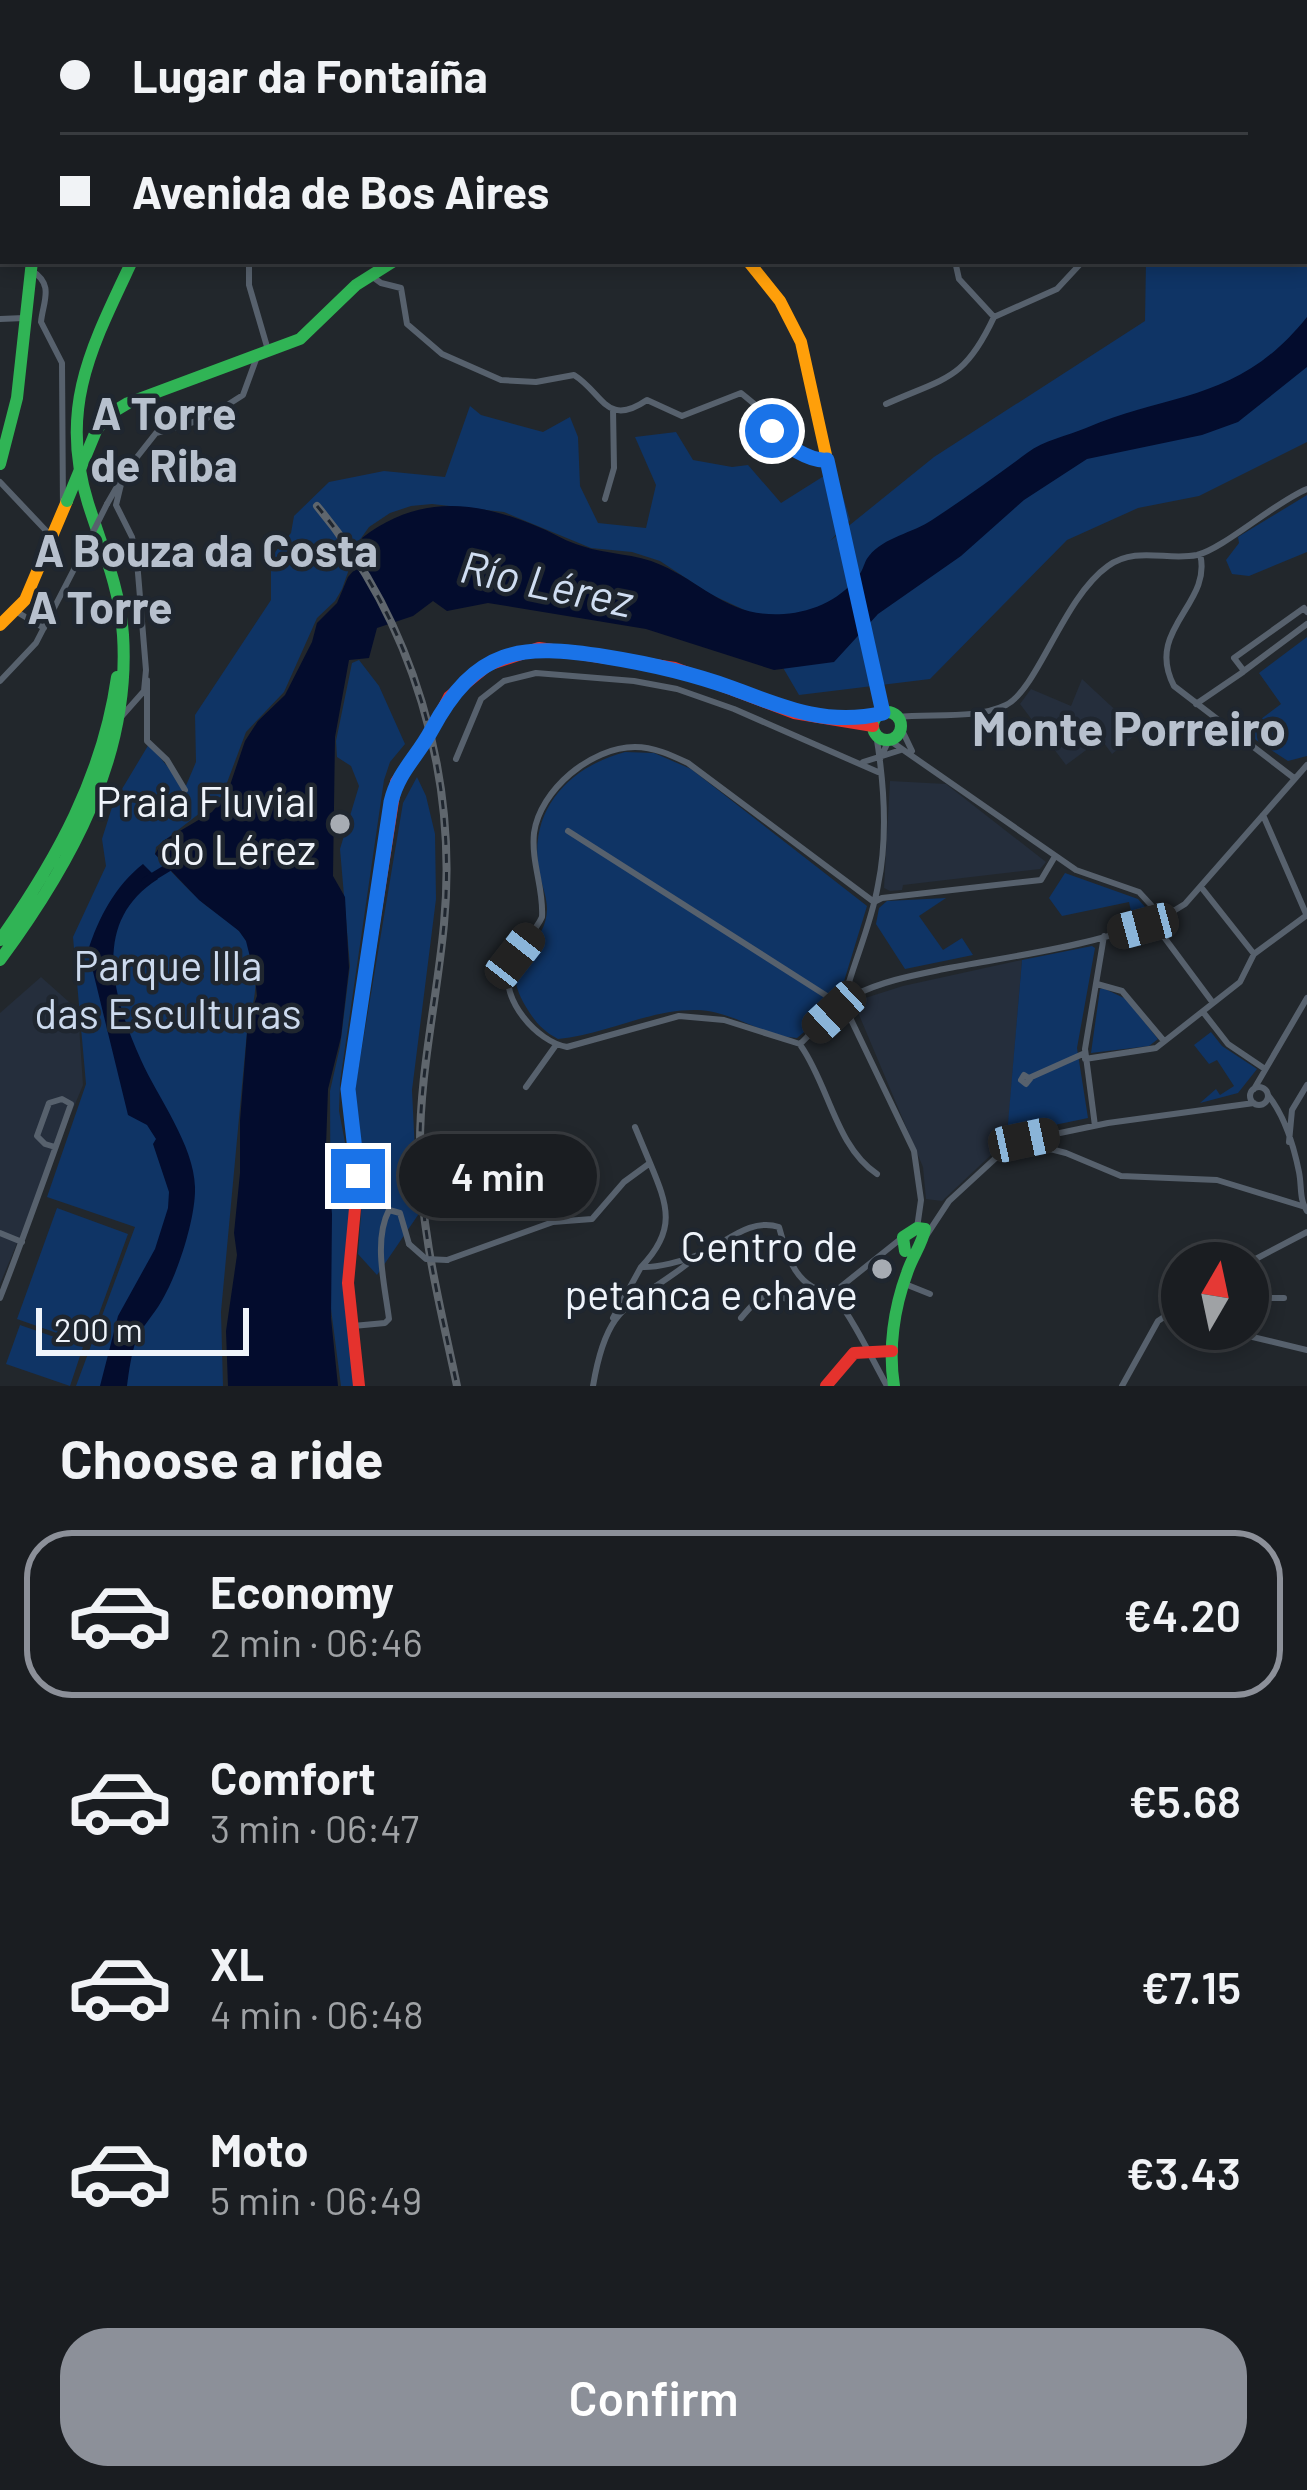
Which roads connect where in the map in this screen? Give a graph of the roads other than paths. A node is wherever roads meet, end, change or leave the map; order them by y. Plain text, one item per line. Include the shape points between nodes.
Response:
1 (131, 264) edge
2 (249, 264) edge
3 (388, 264) edge
4 (750, 264) edge
5 (956, 264) edge
6 (1080, 264) edge
7 (31, 265) edge
8 (370, 274) junction
9 (994, 317) junction
10 (24, 318) junction
11 (0, 319) edge
12 (263, 352) junction
13 (886, 404) dead end
14 (613, 409) junction
15 (827, 460) junction
16 (0, 464) edge
17 (123, 476) junction
18 (0, 482) edge
19 (1307, 489) edge
20 (605, 499) dead end
21 (65, 505) junction
22 (52, 537) junction
23 (1201, 554) junction
24 (105, 555) junction
25 (17, 612) junction
26 (1307, 613) edge
27 (1307, 624) edge
28 (0, 625) edge
29 (44, 628) junction
30 (1244, 671) junction
31 (2, 676) edge
32 (145, 680) junction
33 (123, 692) junction
34 (1196, 704) junction
35 (121, 717) junction
36 (884, 728) junction
37 (904, 750) junction
38 (914, 754) junction
39 (456, 759) dead end
40 (880, 759) junction
41 (859, 761) junction
42 (1307, 765) edge
43 (880, 773) junction
44 (1294, 778) junction
45 (184, 790) dead end
46 (1263, 814) junction
47 (568, 831) dead end
48 (1055, 857) junction
49 (1201, 887) junction
50 (874, 902) junction
51 (1307, 915) edge
52 (1156, 920) junction
53 (1104, 936) junction
54 (0, 940) edge
55 (1254, 954) junction
56 (0, 960) edge
57 (1096, 983) junction
58 (1307, 998) edge
59 (1214, 1003) junction
60 (842, 1004) junction
61 (1202, 1012) junction
62 (1165, 1041) junction
63 (800, 1044) junction
64 (556, 1045) junction
65 (1085, 1056) junction
66 (1265, 1069) junction
67 (1029, 1078) dead end
68 (1307, 1085) edge
69 (526, 1087) dead end
70 (1252, 1091) junction
71 (1267, 1093) junction
72 (1257, 1104) junction
73 (1231, 1105) junction
74 (1280, 1114) junction
75 (1095, 1126) junction
76 (635, 1127) dead end
77 (1020, 1141) junction
78 (1289, 1142) junction
79 (56, 1148) junction
80 (650, 1163) junction
81 (877, 1174) dead end
82 (548, 1185) dead end
83 (921, 1200) junction
84 (1304, 1209) edge
85 (941, 1213) junction
86 (566, 1220) junction
87 (921, 1232) junction
88 (1307, 1232) edge
89 (0, 1233) edge
90 (22, 1242) junction
91 (909, 1246) junction
92 (1269, 1252) edge
93 (699, 1255) junction
94 (641, 1268) junction
95 (905, 1284) junction
96 (828, 1293) junction
97 (930, 1294) dead end
98 (0, 1298) edge
99 (1269, 1298) edge
100 (1284, 1298) dead end
101 (613, 1318) junction
102 (741, 1318) dead end
103 (1161, 1320) edge
104 (351, 1326) junction
105 (1269, 1341) edge
106 (863, 1350) junction
107 (1307, 1350) edge
108 (892, 1355) junction
109 (358, 1386) edge
110 (593, 1386) edge
111 (826, 1386) edge
112 (891, 1386) edge
113 (1122, 1386) edge

1 - 24 main road via 94,342 76,410 76,451
2 - 12 street
3 - 8 main road
4 - 15 main road via 800,342
5 - 9 street via 959,279
6 - 9 street via 1057,289
7 - 10 main road
7 - 21 street via 46,286 41,322 62,363
8 - 12 main road via 306,335
8 - 14 street via 400,288 407,323 442,354 501,380 574,375
9 - 13 street via 975,357 944,382
10 - 11 street
10 - 16 main road via 17,398
12 - 17 street via 238,400 156,433
12 - 21 main road, bridge via 120,406 97,431
14 - 15 street via 646,400 682,416 741,393 781,441
14 - 20 street via 614,468
15 - 36 main road
17 - 29 street, bridge
17 - 32 street via 116,505 142,588
18 - 22 street
19 - 23 street
21 - 22 main road
22 - 25 main road
23 - 34 street via 1201,580 1165,661 1174,686
23 - 36 street via 1128,556 1104,568 1006,705
24 - 33 main road via 124,640
24 - 54 main road via 117,641 112,716 74,815
25 - 28 main road
25 - 29 street
26 - 30 street via 1234,658
27 - 30 street
29 - 31 street
30 - 34 street
32 - 33 street via 134,694
32 - 35 street
32 - 45 street via 147,741
33 - 35 main road
34 - 44 street
35 - 56 main road via 79,834
36 - 37 street
36 - 38 street
36 - 40 street
36 - 40 street
36 - 41 street
36 - 104 main road via 794,713 675,668 538,648 488,665 449,697 396,782 384,847 348,1089 358,1176
37 - 38 street
37 - 40 street
38 - 48 street
39 - 41 street via 481,699 504,681 536,673 656,683
40 - 41 street
40 - 43 street
41 - 43 street
42 - 44 street
43 - 50 street via 883,849
44 - 46 street
46 - 49 street
46 - 51 street
47 - 60 street
48 - 50 street via 1041,880
48 - 52 street via 1138,892
49 - 52 street
49 - 55 street
50 - 60 street
50 - 64 street via 688,764 640,746 604,754 558,786 538,819 533,860 542,917 509,967 520,1009
51 - 55 street
52 - 53 street
52 - 59 street
53 - 57 street
53 - 60 street via 903,978
55 - 59 street via 1245,977
57 - 62 street via 1122,991
57 - 65 street
58 - 66 street
59 - 61 street
60 - 63 street
60 - 83 street via 914,1150
61 - 62 street
61 - 66 street via 1228,1044
62 - 65 street via 1147,1052
63 - 64 street via 724,1020 679,1016
63 - 81 street via 857,1161
64 - 69 street
65 - 67 street
65 - 75 street
66 - 70 street
66 - 71 street
68 - 78 street via 1292,1110
70 - 71 street
70 - 72 street
70 - 73 street
71 - 72 street
71 - 74 street
72 - 73 street
72 - 74 street
73 - 75 street
74 - 78 street
75 - 77 street
76 - 80 street
77 - 84 street via 1121,1176 1217,1180
77 - 85 street
78 - 84 street
79 - 79 street via 71,1104 62,1099 49,1102 37,1136
79 - 90 street
80 - 86 street via 595,1217
80 - 94 street via 667,1218 660,1246
82 - 86 street
83 - 85 street
83 - 87 street
85 - 87 street
86 - 104 street, bridge via 447,1260 426,1259 409,1244 400,1213 389,1210 382,1264 389,1319
87 - 91 main road
88 - 92 street
89 - 90 street
90 - 98 street
91 - 95 main road
91 - 96 street
93 - 94 street
93 - 96 street via 726,1237 776,1224 793,1270
93 - 101 street
94 - 101 street
95 - 97 street
95 - 108 main road
96 - 102 street via 801,1304 769,1293
96 - 106 street via 855,1322
99 - 100 street
101 - 110 street
103 - 113 street
104 - 109 main road
105 - 107 street
106 - 108 main road
106 - 111 main road via 846,1358
106 - 112 street
108 - 112 main road

